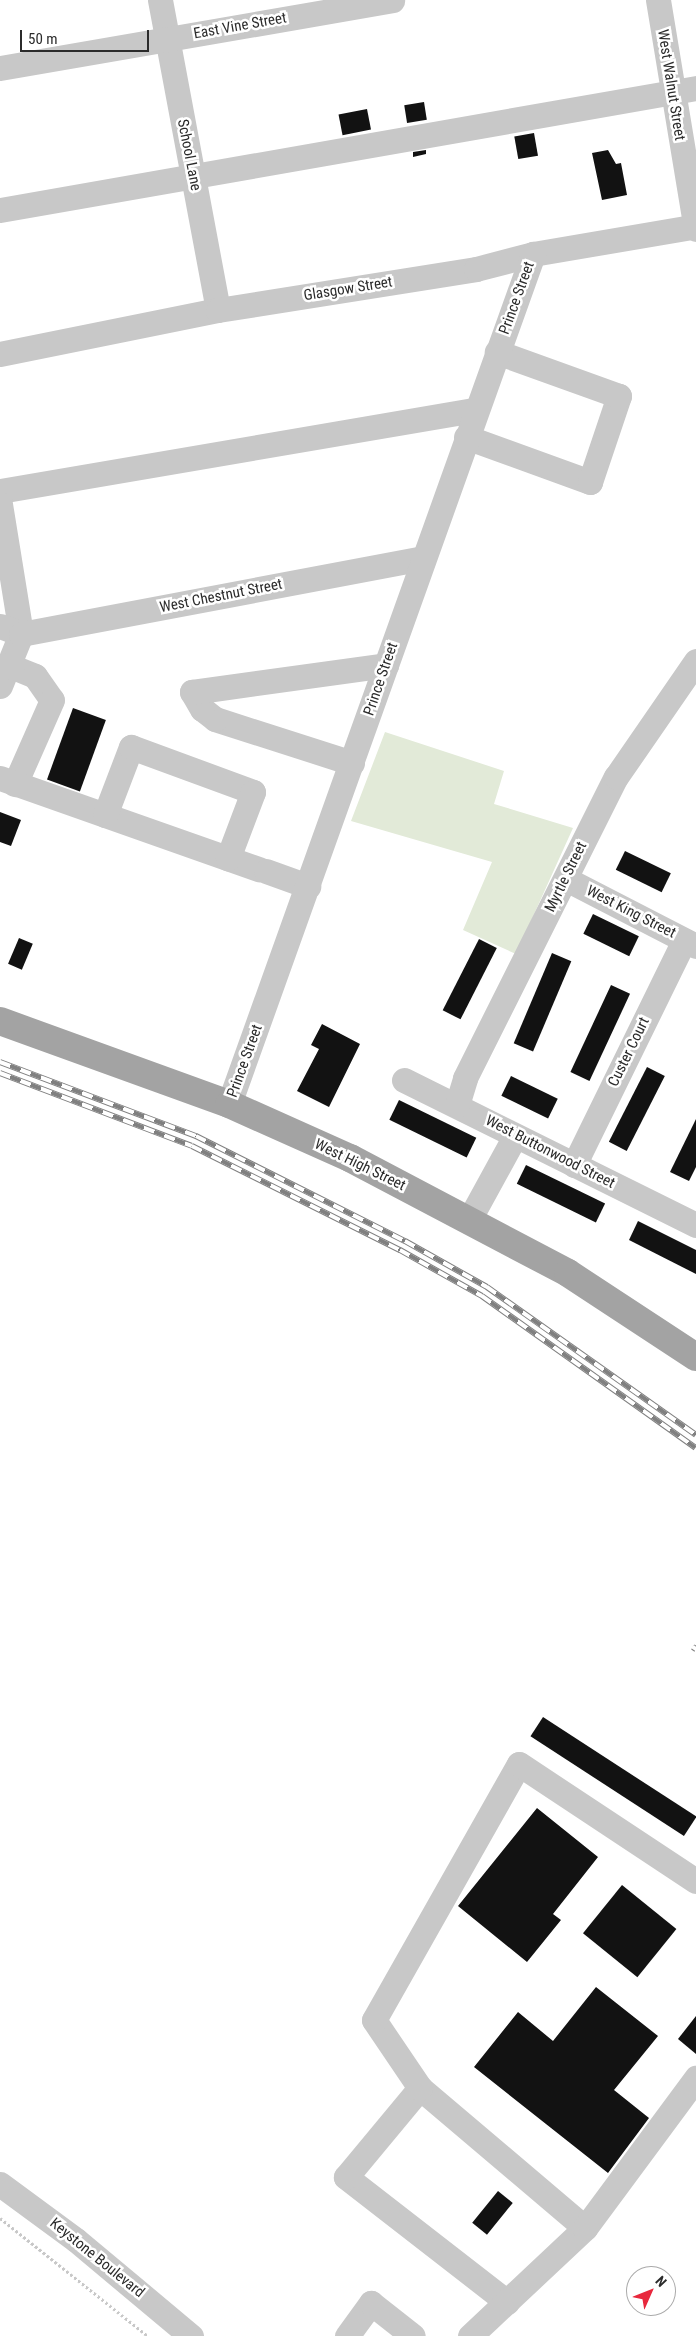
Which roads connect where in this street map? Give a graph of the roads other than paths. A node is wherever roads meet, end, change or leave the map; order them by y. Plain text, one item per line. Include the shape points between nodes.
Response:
1 (160, 0) edge
2 (392, 0) edge
3 (658, 0) edge
4 (166, 39) junction
5 (0, 68) edge
6 (684, 90) edge
7 (192, 175) junction
8 (0, 210) edge
9 (695, 227) edge
10 (533, 254) junction
11 (218, 310) junction
12 (497, 352) junction
13 (0, 354) edge
14 (476, 410) junction
15 (466, 437) junction
16 (0, 491) edge
17 (0, 504) edge
18 (422, 558) junction
19 (10, 630) edge
20 (696, 661) edge
21 (386, 665) junction
22 (4, 676) edge
23 (352, 763) junction
24 (8, 781) edge
25 (105, 815) junction
26 (228, 858) junction
27 (566, 879) junction
28 (308, 886) junction
29 (690, 943) edge
30 (0, 1021) edge
31 (404, 1080) dead end
32 (229, 1104) junction
33 (456, 1105) junction
34 (515, 1136) junction
35 (574, 1165) junction
36 (469, 1220) junction
37 (696, 1224) edge
38 (696, 1357) edge
39 (696, 1881) edge
40 (696, 2078) edge
41 (420, 2088) junction
42 (0, 2184) edge
43 (585, 2228) junction
44 (507, 2302) junction
45 (191, 2336) edge
46 (347, 2336) edge
47 (414, 2336) edge
48 (470, 2336) edge

1 - 4 street, School Lane
2 - 4 street, East Vine Street
3 - 6 street, West Walnut Street
4 - 5 street, East Vine Street
4 - 7 street, School Lane
6 - 7 street
6 - 9 street, West Walnut Street
7 - 8 street
7 - 11 street, School Lane
9 - 10 street, Glasgow Street
10 - 11 street, Glasgow Street via 476,269
10 - 12 street, Prince Street
11 - 13 street, Glasgow Street
12 - 14 street, Prince Street
12 - 15 street via 619,396 590,482
14 - 15 street, Prince Street
14 - 16 street
15 - 18 street, Prince Street
17 - 19 street
18 - 19 street, West Chestnut Street
18 - 21 street, Prince Street
19 - 22 street
20 - 27 street, Myrtle Street via 616,777
21 - 23 street, Prince Street
21 - 23 street via 192,692 202,709 215,719
22 - 24 street via 36,676 52,700
23 - 28 street, Prince Street
24 - 25 street
25 - 26 street
25 - 26 street via 131,748 253,792
26 - 28 street
27 - 29 street, West King Street
27 - 33 street, Myrtle Street via 465,1078
28 - 32 street, Prince Street
29 - 35 street, Custer Court
30 - 32 main road, West High Street
31 - 33 street, West Buttonwood Street
32 - 36 main road, West High Street via 350,1158
33 - 34 street, West Buttonwood Street
34 - 35 street, West Buttonwood Street
34 - 36 street
35 - 37 street, West Buttonwood Street
36 - 38 main road, West High Street via 568,1273
39 - 41 street via 518,1764 374,2020
40 - 43 street
41 - 43 street
41 - 44 street via 346,2177
42 - 45 street, Keystone Boulevard via 76,2240
43 - 44 street
44 - 48 street
46 - 47 street via 371,2303

